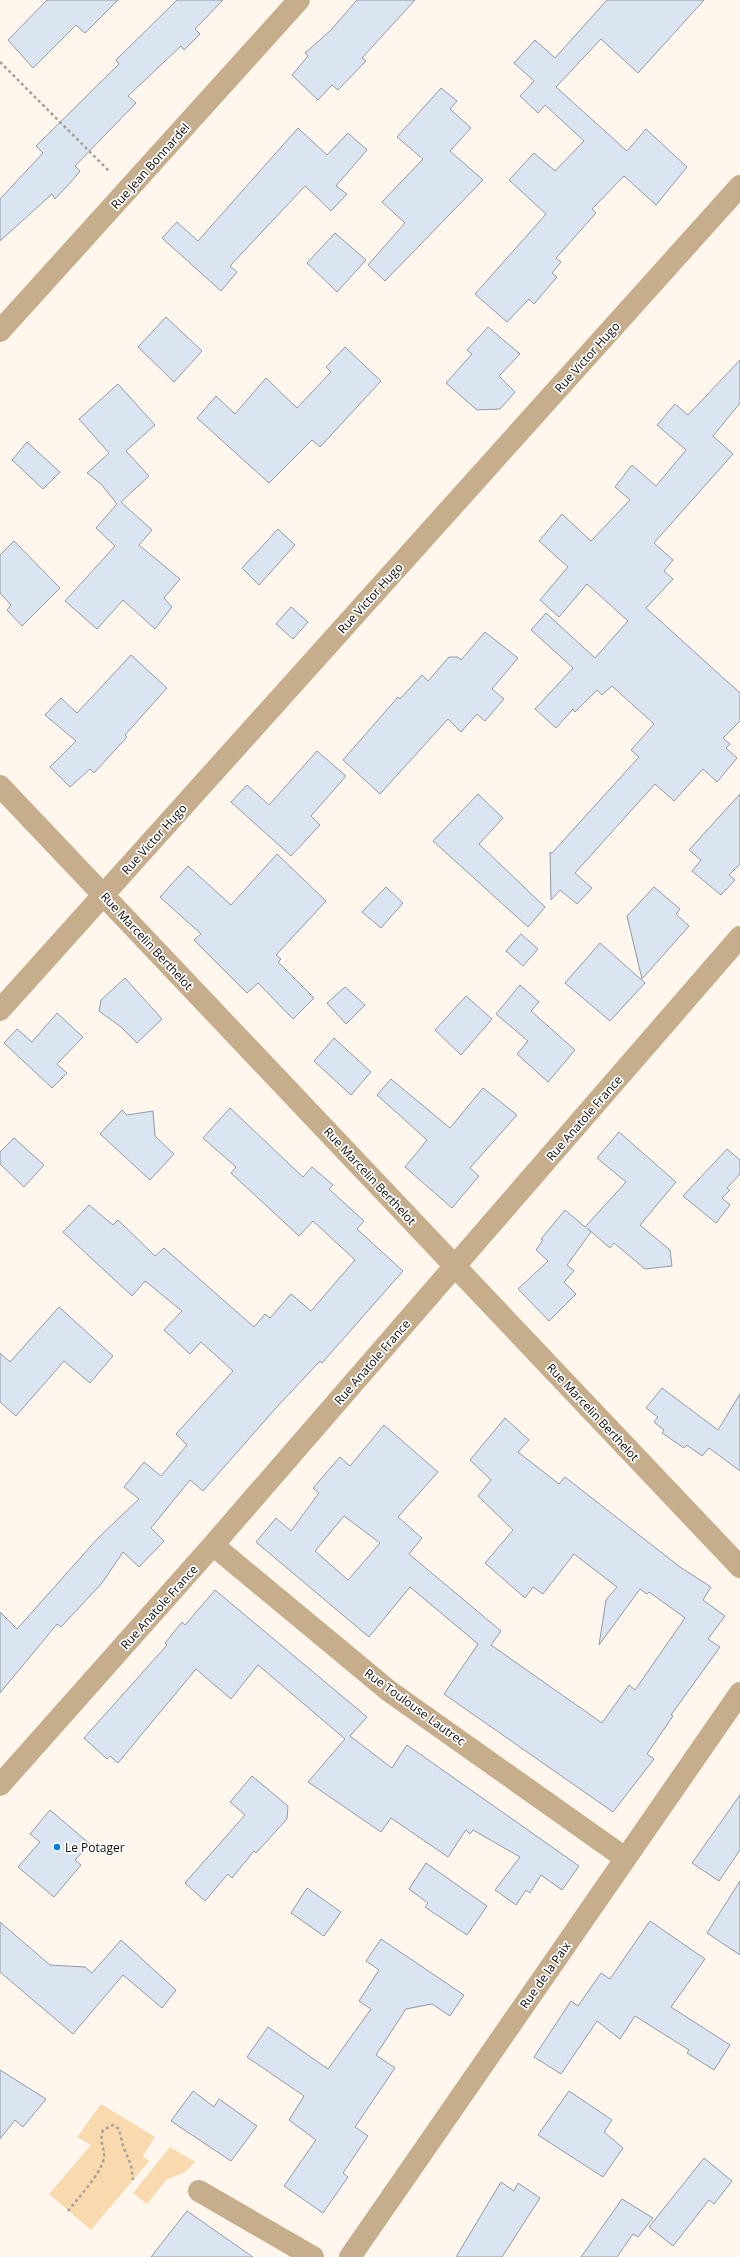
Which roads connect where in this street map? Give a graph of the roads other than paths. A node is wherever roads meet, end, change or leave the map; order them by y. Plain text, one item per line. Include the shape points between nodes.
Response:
1 (299, 0) edge
2 (740, 186) edge
3 (0, 331) edge
4 (0, 786) edge
5 (104, 895) junction
6 (740, 937) edge
7 (0, 1010) edge
8 (455, 1266) junction
9 (213, 1545) junction
10 (740, 1567) edge
11 (740, 1694) edge
12 (0, 1785) edge
13 (626, 1858) junction
14 (199, 2190) dead end
15 (313, 2257) edge
16 (350, 2257) edge

1 - 3 street, Rue Jean Bonnardel
2 - 5 street, Rue Victor Hugo
4 - 5 street, Rue Marcelin Berthelot
5 - 7 street, Rue Victor Hugo
5 - 8 street, Rue Marcelin Berthelot
6 - 8 street, Rue Anatole France
8 - 9 street, Rue Anatole France
8 - 10 street, Rue Marcelin Berthelot
9 - 12 street, Rue Anatole France
9 - 13 street, Rue Toulouse Lautrec via 389,1690
11 - 13 street, Rue de la Paix
13 - 16 street, Rue de la Paix
14 - 15 street

